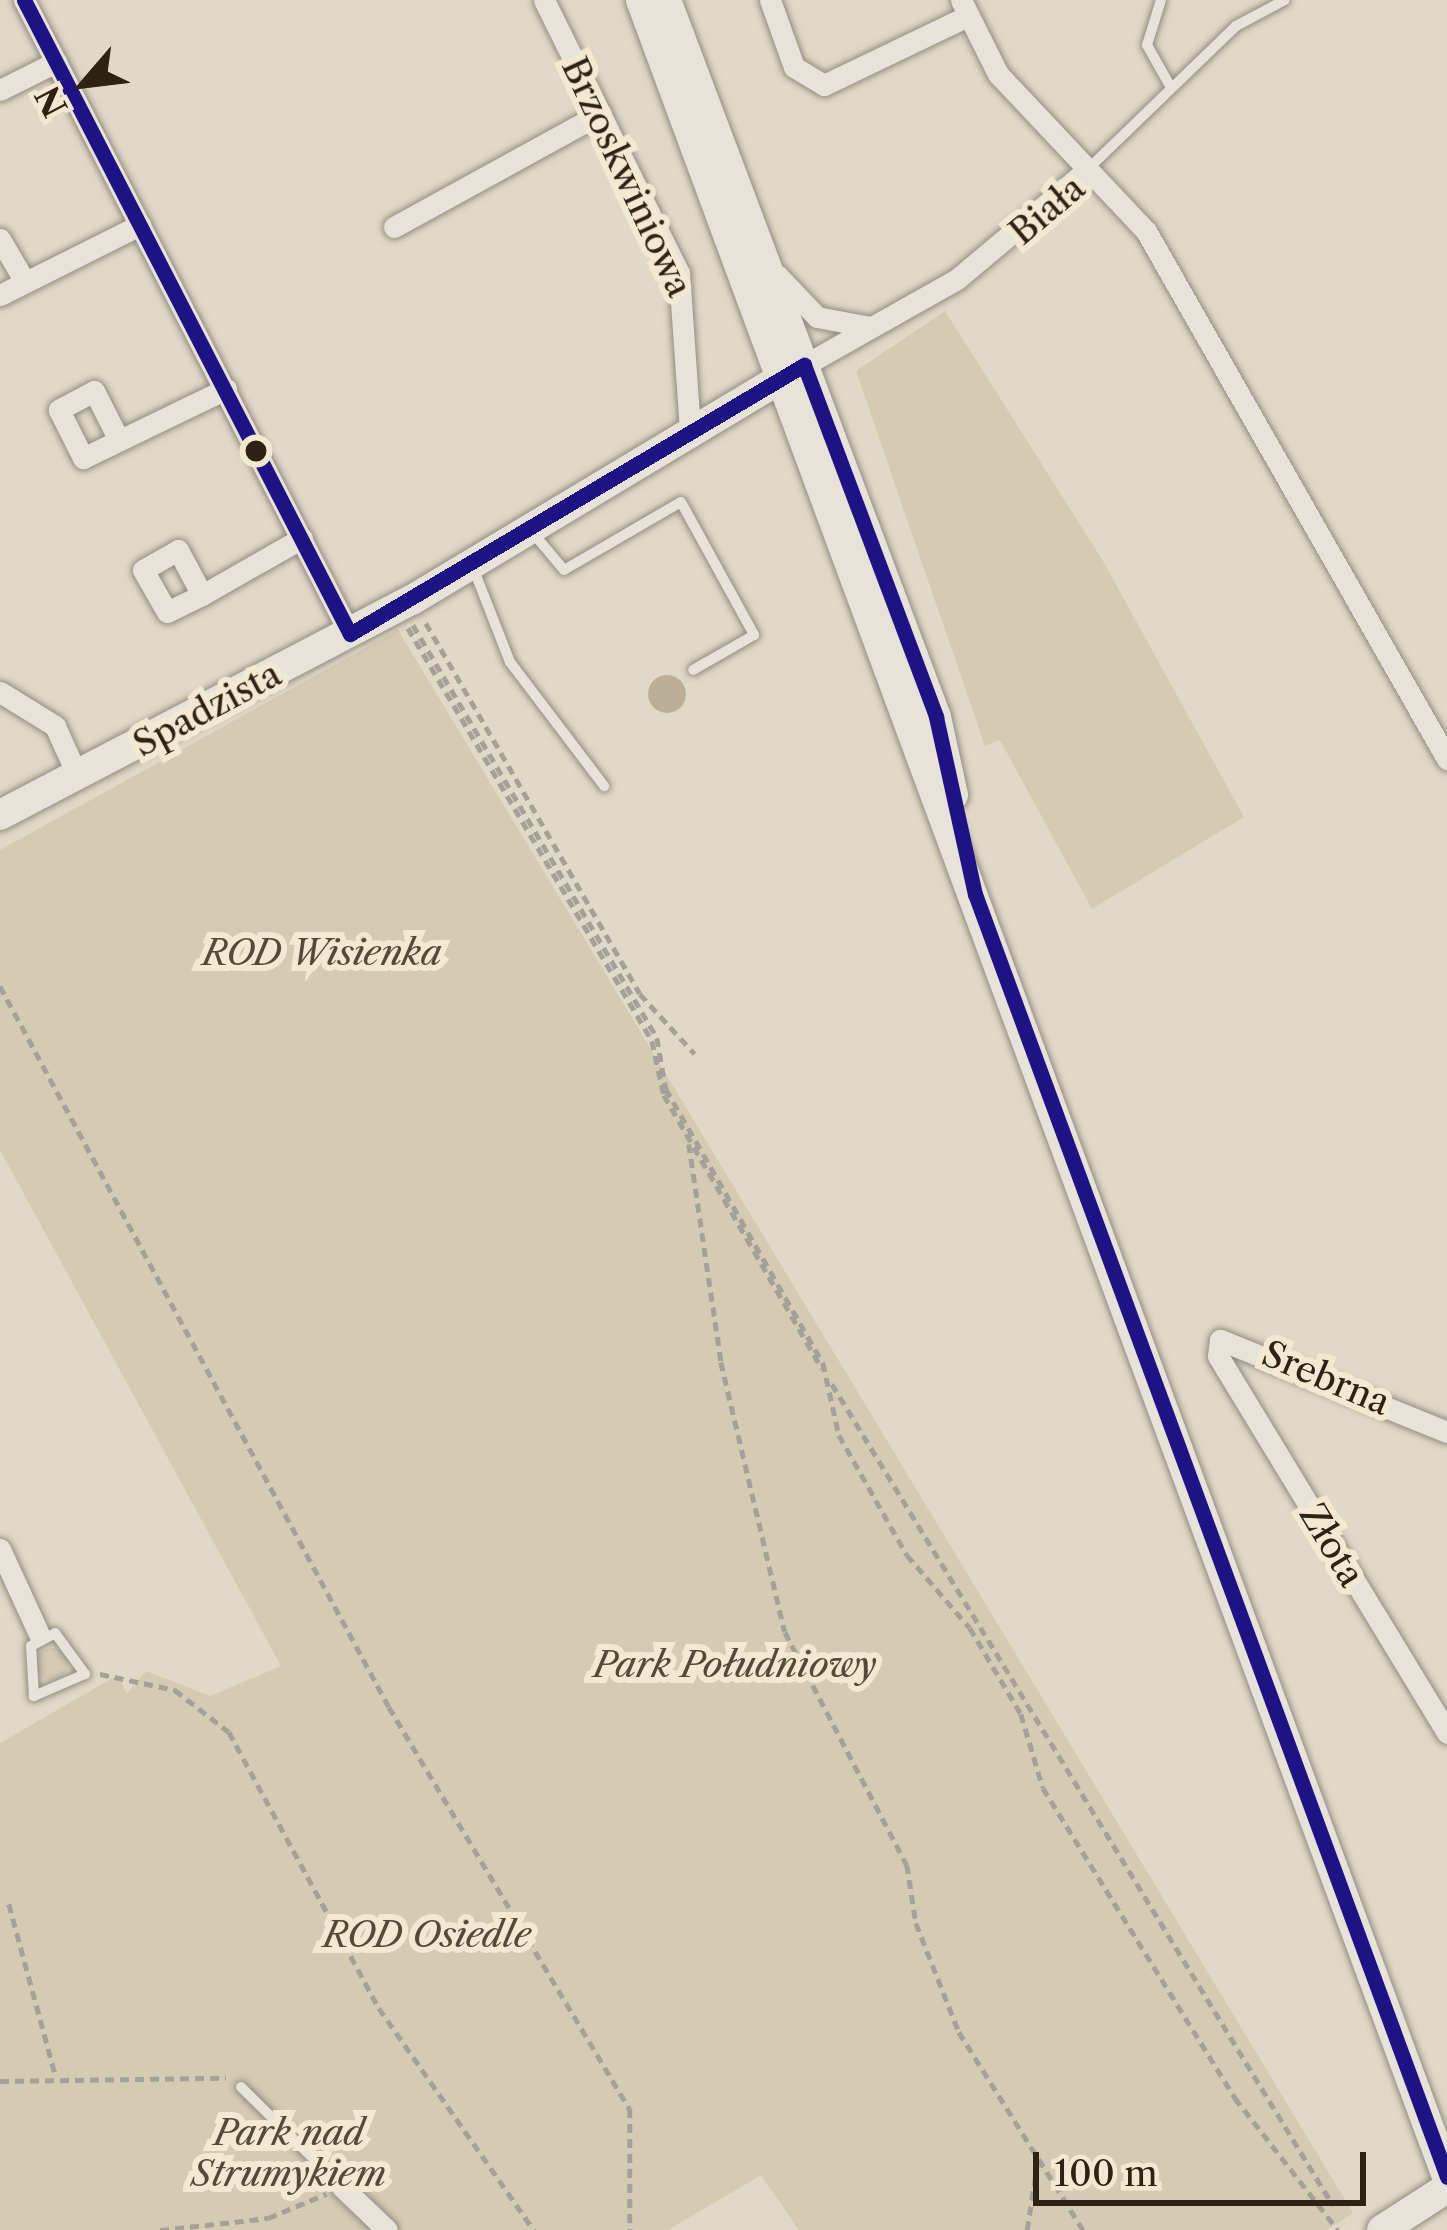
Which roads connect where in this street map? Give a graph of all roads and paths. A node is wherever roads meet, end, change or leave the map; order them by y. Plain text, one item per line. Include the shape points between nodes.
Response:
1 (24, 0) edge
2 (544, 0) edge
3 (641, 0) edge
4 (666, 0) edge
5 (770, 0) edge
6 (1161, 0) edge
7 (1286, 0) edge
8 (963, 8) edge
9 (56, 62) junction
10 (1169, 84) junction
11 (0, 90) edge
12 (601, 112) junction
13 (1088, 169) junction
14 (140, 225) junction
15 (394, 227) dead end
16 (0, 239) edge
17 (771, 268) junction
18 (25, 282) junction
19 (0, 295) edge
20 (871, 327) junction
21 (792, 372) junction
22 (226, 389) junction
23 (690, 432) junction
24 (119, 440) dead end
25 (531, 530) junction
26 (302, 538) junction
27 (472, 565) junction
28 (202, 595) dead end
29 (406, 608) junction
30 (350, 634) junction
31 (693, 670) dead end
32 (0, 692) edge
33 (1447, 759) edge
34 (78, 777) junction
35 (604, 786) dead end
36 (0, 815) edge
37 (0, 986) edge
38 (695, 1054) dead end
39 (688, 1138) junction
40 (1218, 1357) joint
41 (829, 1379) junction
42 (1447, 1432) edge
43 (0, 1549) edge
44 (39, 1634) junction
45 (85, 1674) junction
46 (1447, 1732) edge
47 (9, 1904) dead end
48 (56, 2077) junction
49 (0, 2081) edge
50 (241, 2087) joint
51 (1038, 2158) junction
52 (1447, 2177) edge
53 (342, 2186) junction
54 (1447, 2188) edge
55 (1333, 2205) dead end
56 (160, 2230) edge
57 (387, 2230) edge
58 (534, 2230) edge
59 (630, 2230) edge
60 (1027, 2230) edge
61 (1084, 2230) edge
62 (1338, 2230) edge
63 (1382, 2230) edge

1 - 9 street
2 - 12 street, Brzoskwiniowa
3 - 21 main road
4 - 17 main road
5 - 8 street via 794,67 813,84
6 - 10 lane via 1148,46
7 - 10 lane
8 - 13 street via 998,74
9 - 11 street
9 - 14 street
10 - 13 lane
12 - 15 street
12 - 23 street, Brzoskwiniowa via 679,273
13 - 20 street, Biała via 1011,241
13 - 33 street, Biała via 1146,230
14 - 18 street
14 - 22 street
16 - 18 street
17 - 20 street via 817,317
17 - 21 main road
18 - 19 street
20 - 21 street, Biała
21 - 23 main road, Biała
21 - 52 main road via 975,894
22 - 24 street
22 - 26 street
23 - 25 main road, Biała
25 - 27 main road, Biała
25 - 31 lane via 564,570 681,502 754,635
26 - 28 street
26 - 30 street
27 - 29 main road, Biała
27 - 35 lane via 510,662
29 - 30 main road, Spadzista
29 - 38 path via 620,962
29 - 39 path via 652,1041 658,1084
29 - 41 path via 657,1038 666,1089
30 - 34 main road, Spadzista
32 - 34 street via 55,725
34 - 36 main road, Spadzista
37 - 59 path via 198,1367 630,2109
39 - 41 path
39 - 51 path via 721,1362 785,1632 908,1865 922,1943 959,2032
40 - 42 street, Srebrna via 1226,1336
40 - 46 street, Złota
41 - 55 path
41 - 62 path via 839,1435 907,1555 970,1628 1021,1714 1043,1788 1260,2136
43 - 44 street
44 - 45 lane via 65,1641
44 - 45 lane via 34,1696
45 - 58 path via 175,1690 229,1732 350,1960
47 - 48 path
48 - 49 path
48 - 50 path via 204,2072
50 - 53 lane
51 - 60 path
51 - 61 path
53 - 56 path via 268,2218
53 - 57 street
54 - 63 main road

